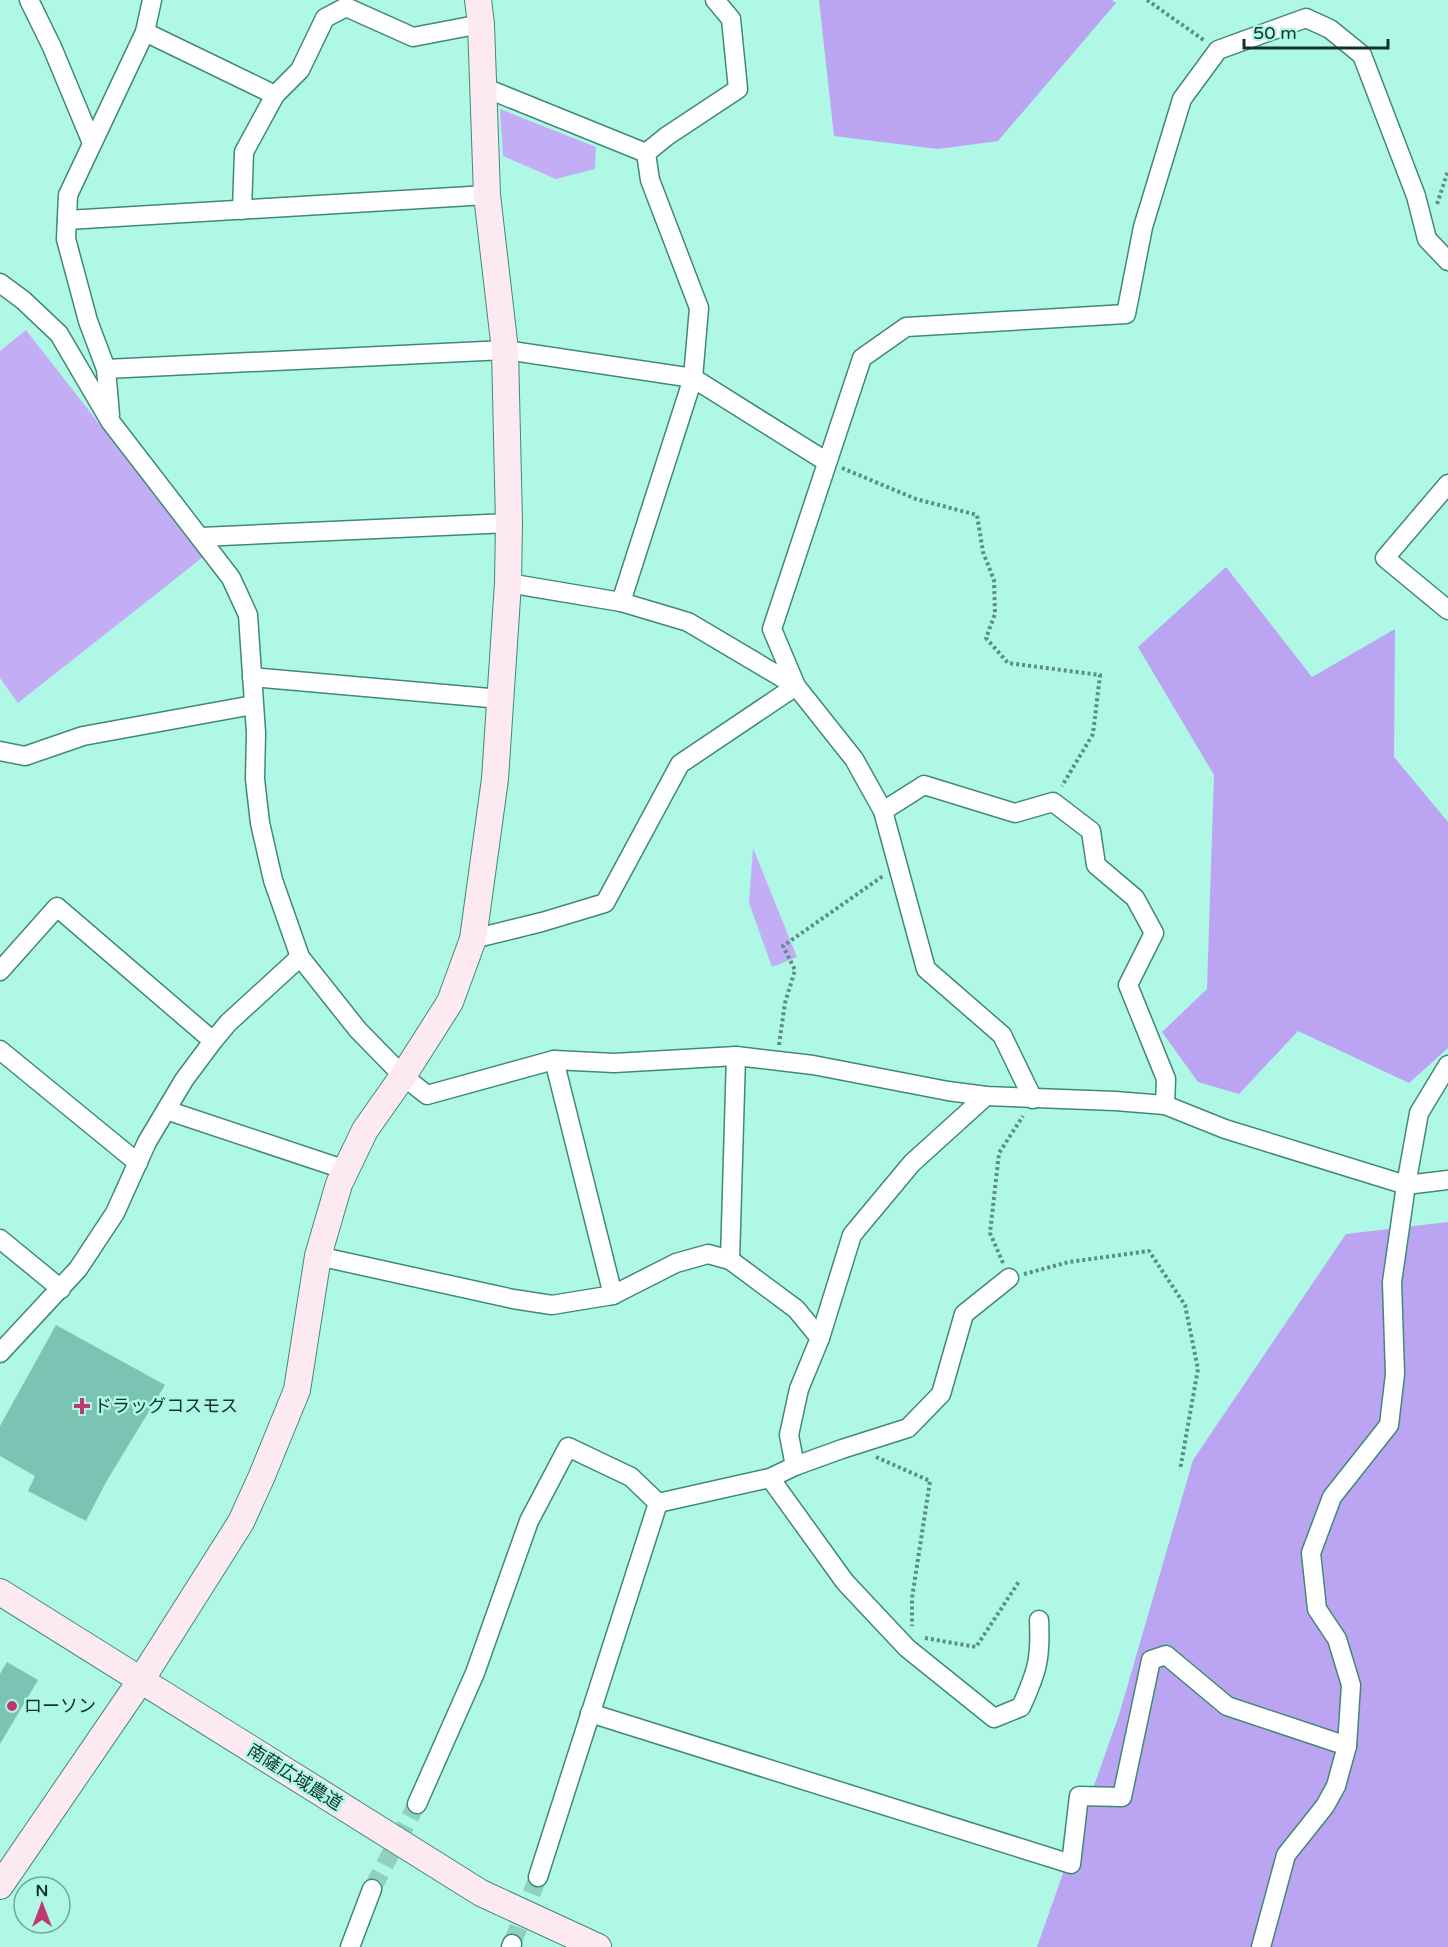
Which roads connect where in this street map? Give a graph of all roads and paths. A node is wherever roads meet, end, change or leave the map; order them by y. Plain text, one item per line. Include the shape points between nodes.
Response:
1 (29, 0) edge
2 (152, 0) edge
3 (715, 0) edge
4 (1147, 0) edge
5 (480, 12) edge
6 (145, 32) junction
7 (1218, 50) junction
8 (483, 87) junction
9 (275, 95) junction
10 (92, 143) junction
11 (646, 153) junction
12 (487, 195) junction
13 (243, 210) junction
14 (67, 220) junction
15 (1448, 261) edge
16 (0, 283) edge
17 (505, 350) junction
18 (106, 369) junction
19 (693, 378) junction
20 (110, 421) junction
21 (827, 462) junction
22 (1448, 484) edge
23 (509, 523) junction
24 (201, 537) junction
25 (508, 583) junction
26 (621, 602) junction
27 (1448, 610) edge
28 (252, 677) junction
29 (796, 686) junction
30 (501, 699) junction
31 (253, 705) junction
32 (0, 751) edge
33 (1053, 802) junction
34 (883, 811) junction
35 (898, 865) junction
36 (473, 939) junction
37 (300, 957) junction
38 (0, 971) edge
39 (213, 1041) junction
40 (0, 1050) edge
41 (736, 1056) junction
42 (554, 1060) junction
43 (777, 1061) junction
44 (1448, 1065) edge
45 (403, 1076) junction
46 (986, 1096) junction
47 (1033, 1099) junction
48 (1165, 1105) junction
49 (166, 1110) junction
50 (138, 1162) junction
51 (346, 1170) junction
52 (1448, 1180) edge
53 (1406, 1185) junction
54 (0, 1239) edge
55 (318, 1256) junction
56 (730, 1260) junction
57 (1009, 1278) junction
58 (61, 1289) junction
59 (613, 1295) junction
60 (820, 1338) junction
61 (0, 1353) edge
62 (851, 1446) junction
63 (795, 1466) junction
64 (1180, 1470) dead end
65 (770, 1478) junction
66 (658, 1503) junction
67 (1020, 1580) dead end
68 (0, 1592) edge
69 (1039, 1620) dead end
70 (912, 1636) dead end
71 (923, 1638) dead end
72 (141, 1680) junction
73 (590, 1713) junction
74 (1347, 1746) junction
75 (417, 1804) tunnel mouth
76 (538, 1877) tunnel mouth
77 (0, 1886) edge
78 (372, 1889) tunnel mouth
79 (350, 1947) edge
80 (598, 1947) edge
81 (1261, 1947) edge

1 - 10 street
2 - 6 street
3 - 11 street via 731,19 738,88
4 - 7 path
5 - 8 street
5 - 9 street via 413,37 346,7 325,18 300,70
6 - 9 street
6 - 10 street
7 - 15 street via 1306,18 1330,29 1362,55 1416,196 1426,239
7 - 21 street via 1182,99 1143,227 1126,314 906,327 862,358
8 - 11 street
8 - 12 street
9 - 13 street via 244,152
10 - 14 street via 68,195
11 - 19 street via 651,180 699,308
12 - 13 street
12 - 17 street
13 - 14 street
14 - 18 street via 66,239 88,321
16 - 20 street via 59,334
17 - 18 street
17 - 19 street
17 - 23 street
18 - 20 street
19 - 21 street
19 - 26 street
20 - 24 street
21 - 29 street via 772,628
21 - 33 path via 916,499 977,515 983,552 994,579 995,614 986,638 1008,663 1100,675 1093,734
22 - 27 street via 1385,558
23 - 24 street
23 - 25 street
24 - 28 street via 231,578 248,615
25 - 26 street
25 - 30 street
26 - 29 street via 688,622
28 - 30 street
28 - 31 street
29 - 34 street via 854,759
29 - 36 street via 680,764 604,903
30 - 36 street via 495,779
31 - 32 street via 83,736 25,756
31 - 37 street via 260,823 273,880
33 - 34 street via 1015,813 924,785
33 - 48 street via 1091,831 1096,865 1135,898 1154,933 1128,986 1167,1079
34 - 35 street
35 - 43 path via 783,946 795,970 785,1003
35 - 47 street via 926,969 1002,1035
36 - 45 street via 450,1002
37 - 39 street
37 - 45 street via 358,1030
38 - 39 street via 57,907
39 - 49 street
40 - 50 street
41 - 42 street via 614,1063
41 - 43 street
41 - 56 street
42 - 45 street via 427,1095
42 - 59 street
43 - 46 street
44 - 53 street via 1419,1113
45 - 51 street via 365,1130
46 - 47 street
46 - 60 street via 912,1164 852,1235
47 - 48 street
47 - 57 path via 999,1153 990,1233
48 - 53 street via 1225,1129
49 - 50 street
49 - 51 street
50 - 58 street via 115,1212
51 - 55 street
52 - 53 street
53 - 74 street via 1392,1282 1395,1374 1389,1425 1332,1497 1311,1553 1317,1609 1337,1639 1351,1685
54 - 58 street
55 - 59 street via 552,1305
55 - 72 street via 297,1390 261,1478 241,1522
56 - 59 street via 708,1254 676,1263
56 - 60 street via 796,1309
57 - 62 street via 964,1314 941,1394 908,1428
57 - 64 path via 1069,1262 1149,1251 1185,1305 1198,1369
58 - 61 street
60 - 63 street via 799,1389 789,1435
62 - 63 street
62 - 70 path via 930,1481 912,1598
63 - 65 street
65 - 66 street
65 - 69 street via 845,1582 907,1648 994,1718 1021,1707 1035,1677 1040,1649
66 - 73 street
66 - 75 street via 631,1477 568,1447 528,1521 476,1673
67 - 71 path via 976,1647
68 - 72 street, 南薩広域農道
72 - 77 street
72 - 80 street, 南薩広域農道 via 481,1893
73 - 74 street via 1071,1864 1079,1796 1122,1797 1151,1660 1166,1655 1227,1706
73 - 76 street
74 - 81 street via 1336,1786 1325,1806 1286,1855
78 - 79 street

